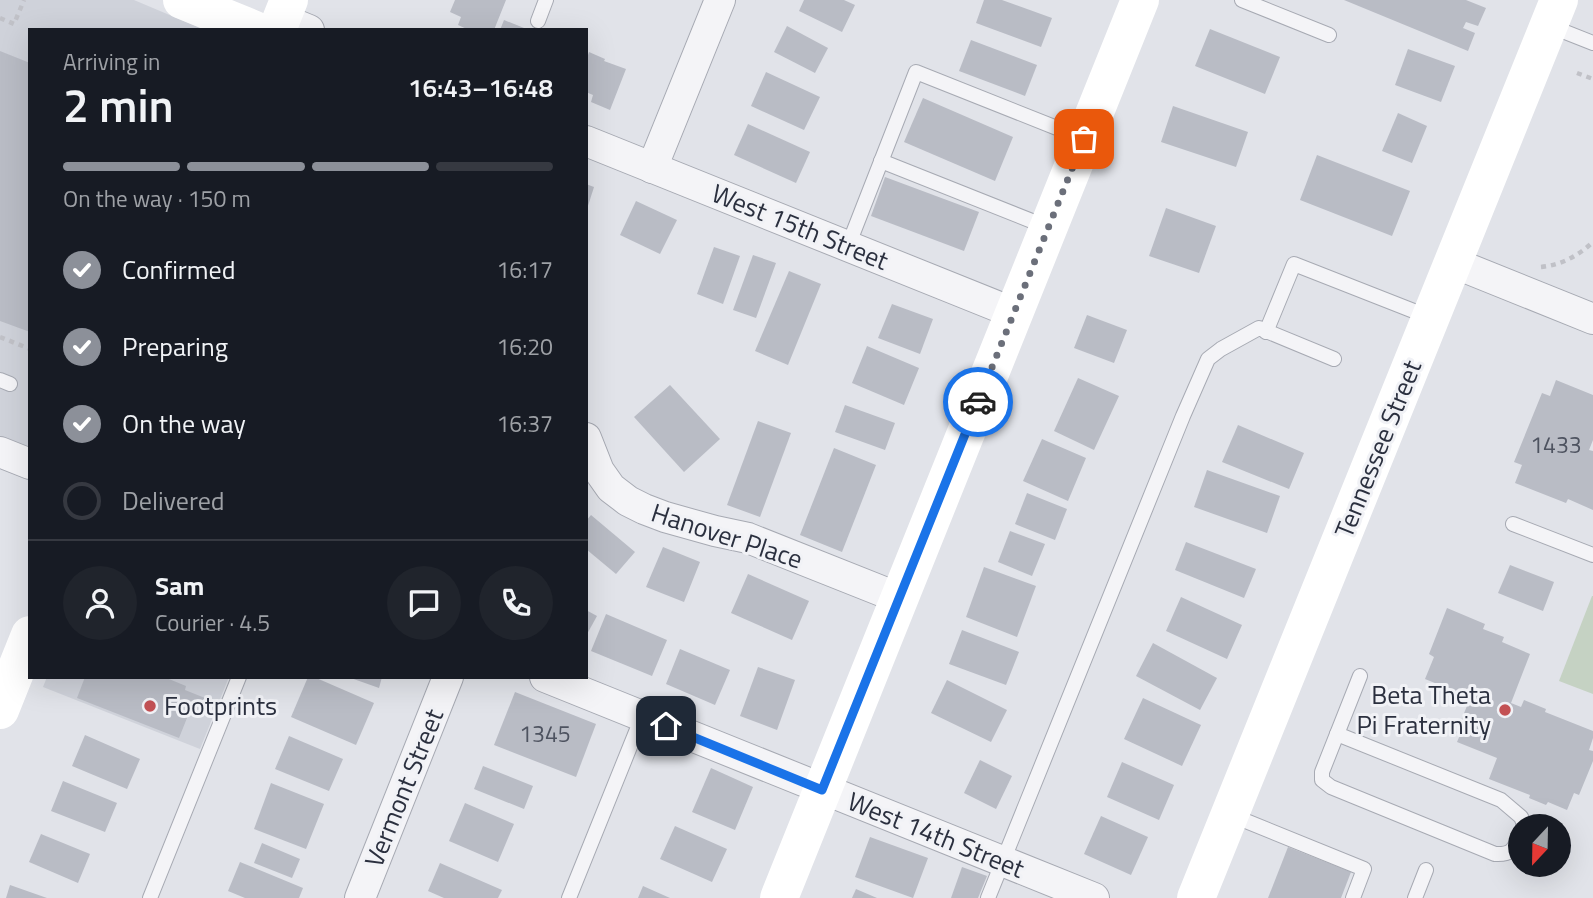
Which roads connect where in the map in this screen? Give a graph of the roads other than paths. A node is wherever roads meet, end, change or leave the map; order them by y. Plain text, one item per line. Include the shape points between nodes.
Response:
1 (182, 0) edge
2 (546, 0) edge
3 (720, 0) edge
4 (1140, 0) edge
5 (1242, 0) edge
6 (1554, 13) edge
7 (538, 21) dead end
8 (282, 22) edge
9 (1329, 35) dead end
10 (1593, 43) edge
11 (1084, 139) junction
12 (588, 142) edge
13 (881, 161) junction
14 (652, 168) junction
15 (1049, 227) junction
16 (848, 246) junction
17 (1454, 263) junction
18 (1014, 313) junction
19 (1431, 318) junction
20 (1593, 319) edge
21 (1266, 331) junction
22 (1334, 359) dead end
23 (588, 443) edge
24 (0, 452) edge
25 (28, 463) edge
26 (1514, 524) dead end
27 (1593, 555) edge
28 (899, 598) junction
29 (28, 640) edge
30 (1360, 676) dead end
31 (238, 679) edge
32 (447, 679) edge
33 (550, 679) edge
34 (0, 710) edge
35 (642, 717) junction
36 (1337, 734) junction
37 (822, 790) junction
38 (1517, 814) edge
39 (1230, 815) junction
40 (1508, 853) edge
41 (1003, 862) junction
42 (1426, 870) dead end
43 (150, 898) edge
44 (359, 898) edge
45 (569, 898) edge
46 (779, 898) edge
47 (988, 898) edge
48 (1094, 898) edge
49 (1196, 898) edge
50 (1353, 898) edge
51 (1415, 898) edge

1 - 8 main road
2 - 7 lane
3 - 14 street
4 - 11 main road
5 - 9 lane
6 - 10 lane
6 - 17 main road, Tennessee Street
11 - 13 lane via 916,72
11 - 15 main road
12 - 14 street, West 15th Street
13 - 15 lane
13 - 16 lane
14 - 16 street, West 15th Street
15 - 18 main road
16 - 18 street, West 15th Street
17 - 19 main road, Tennessee Street
17 - 20 street
18 - 28 main road
19 - 21 lane via 1294,264
19 - 39 main road, Tennessee Street
21 - 22 lane
21 - 41 lane via 1259,328 1208,359
23 - 28 street, Hanover Place via 611,488 644,509 748,538
24 - 25 street
26 - 27 lane
28 - 37 main road
29 - 34 main road
30 - 36 lane
31 - 43 lane
32 - 44 street, Vermont Street
33 - 35 street, West 14th Street
35 - 37 street, West 14th Street
35 - 45 lane
36 - 38 lane via 1501,800
36 - 40 lane via 1322,772 1322,779 1331,787 1495,854
37 - 41 street, West 14th Street
37 - 46 main road
39 - 49 main road, Tennessee Street
39 - 50 lane via 1364,869
41 - 47 lane
41 - 48 street, West 14th Street
42 - 51 lane

